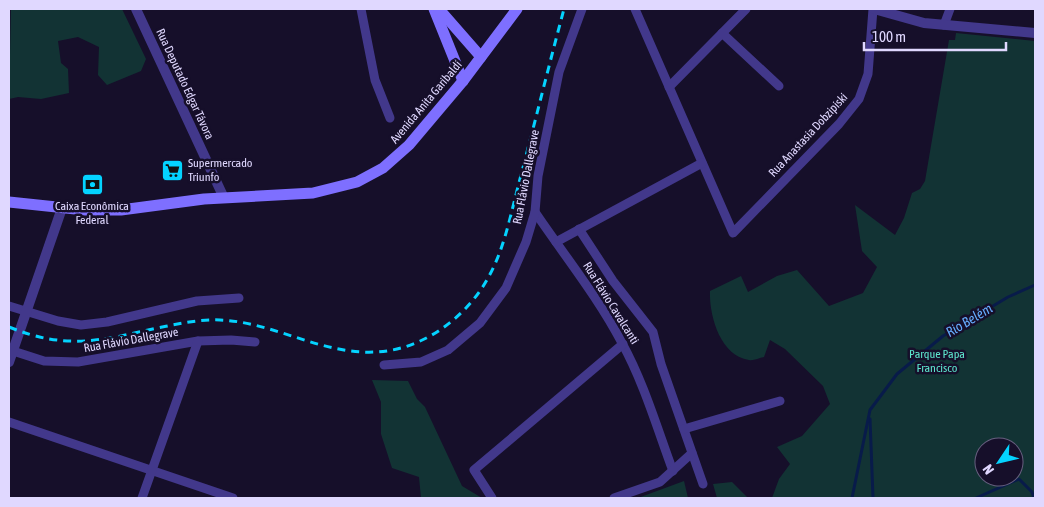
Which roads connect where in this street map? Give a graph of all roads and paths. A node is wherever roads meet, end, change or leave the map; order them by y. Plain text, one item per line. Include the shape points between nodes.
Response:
1 (136, 9) edge
2 (361, 9) edge
3 (434, 9) edge
4 (439, 9) edge
5 (517, 9) edge
6 (582, 9) edge
7 (635, 9) edge
8 (746, 9) edge
9 (873, 9) edge
10 (950, 9) edge
11 (944, 25) junction
12 (722, 33) junction
13 (1035, 33) edge
14 (481, 57) junction
15 (463, 81) junction
16 (778, 86) dead end
17 (669, 87) junction
18 (390, 118) dead end
19 (702, 163) junction
20 (224, 198) junction
21 (9, 202) edge
22 (62, 208) junction
23 (535, 212) junction
24 (578, 229) junction
25 (556, 242) junction
26 (239, 298) dead end
27 (9, 306) edge
28 (26, 311) junction
29 (198, 342) junction
30 (255, 342) dead end
31 (623, 344) junction
32 (13, 351) junction
33 (9, 362) edge
34 (384, 365) dead end
35 (780, 401) dead end
36 (9, 422) edge
37 (684, 429) junction
38 (692, 453) junction
39 (152, 471) junction
40 (673, 471) junction
41 (702, 484) dead end
42 (142, 498) edge
43 (233, 498) edge
44 (492, 498) edge
45 (614, 498) edge

1 - 20 street, Rua Deputado Edgar Távora
2 - 18 street via 375,80
3 - 15 main road
4 - 14 main road
5 - 14 main road, Avenida Anita Garibaldi
6 - 23 street, Rua Flávio Dallegrave via 559,72 538,176
7 - 17 street
8 - 12 street
9 - 11 street via 906,20
9 - 19 street, Rua Anastasia Dobzipiski via 868,74 858,99 839,124 733,234
10 - 11 street
11 - 13 street
12 - 16 street
12 - 17 street
14 - 15 main road, Avenida Anita Garibaldi
15 - 20 main road, Avenida Anita Garibaldi via 400,154 357,182 313,194
17 - 19 street
19 - 24 street
20 - 22 main road, Avenida Anita Garibaldi via 121,210
21 - 22 main road, Avenida Anita Garibaldi
22 - 28 street
23 - 25 street, Rua Flávio Cavalcanti
23 - 34 street, Rua Flávio Dallegrave via 514,273 496,304 480,323 465,338 434,358
24 - 25 street
24 - 37 street, Rua Flávio Cavalcanti via 653,332
25 - 31 street, Rua Flávio Cavalcanti
26 - 28 street, Rua Flávio Dallegrave via 197,301 93,324 71,324
27 - 28 street, Rua Flávio Dallegrave
28 - 32 street
29 - 30 street, Rua Flávio Dallegrave
29 - 32 street, Rua Flávio Dallegrave via 78,362 44,361
29 - 39 street
31 - 40 street, Rua Flávio Cavalcanti via 644,390
31 - 44 street via 474,470
32 - 33 street
35 - 37 street
36 - 39 street
37 - 38 street, Rua Flávio Cavalcanti
38 - 40 street
38 - 41 street, Rua Flávio Cavalcanti
39 - 42 street
39 - 43 street
40 - 45 street via 654,485

